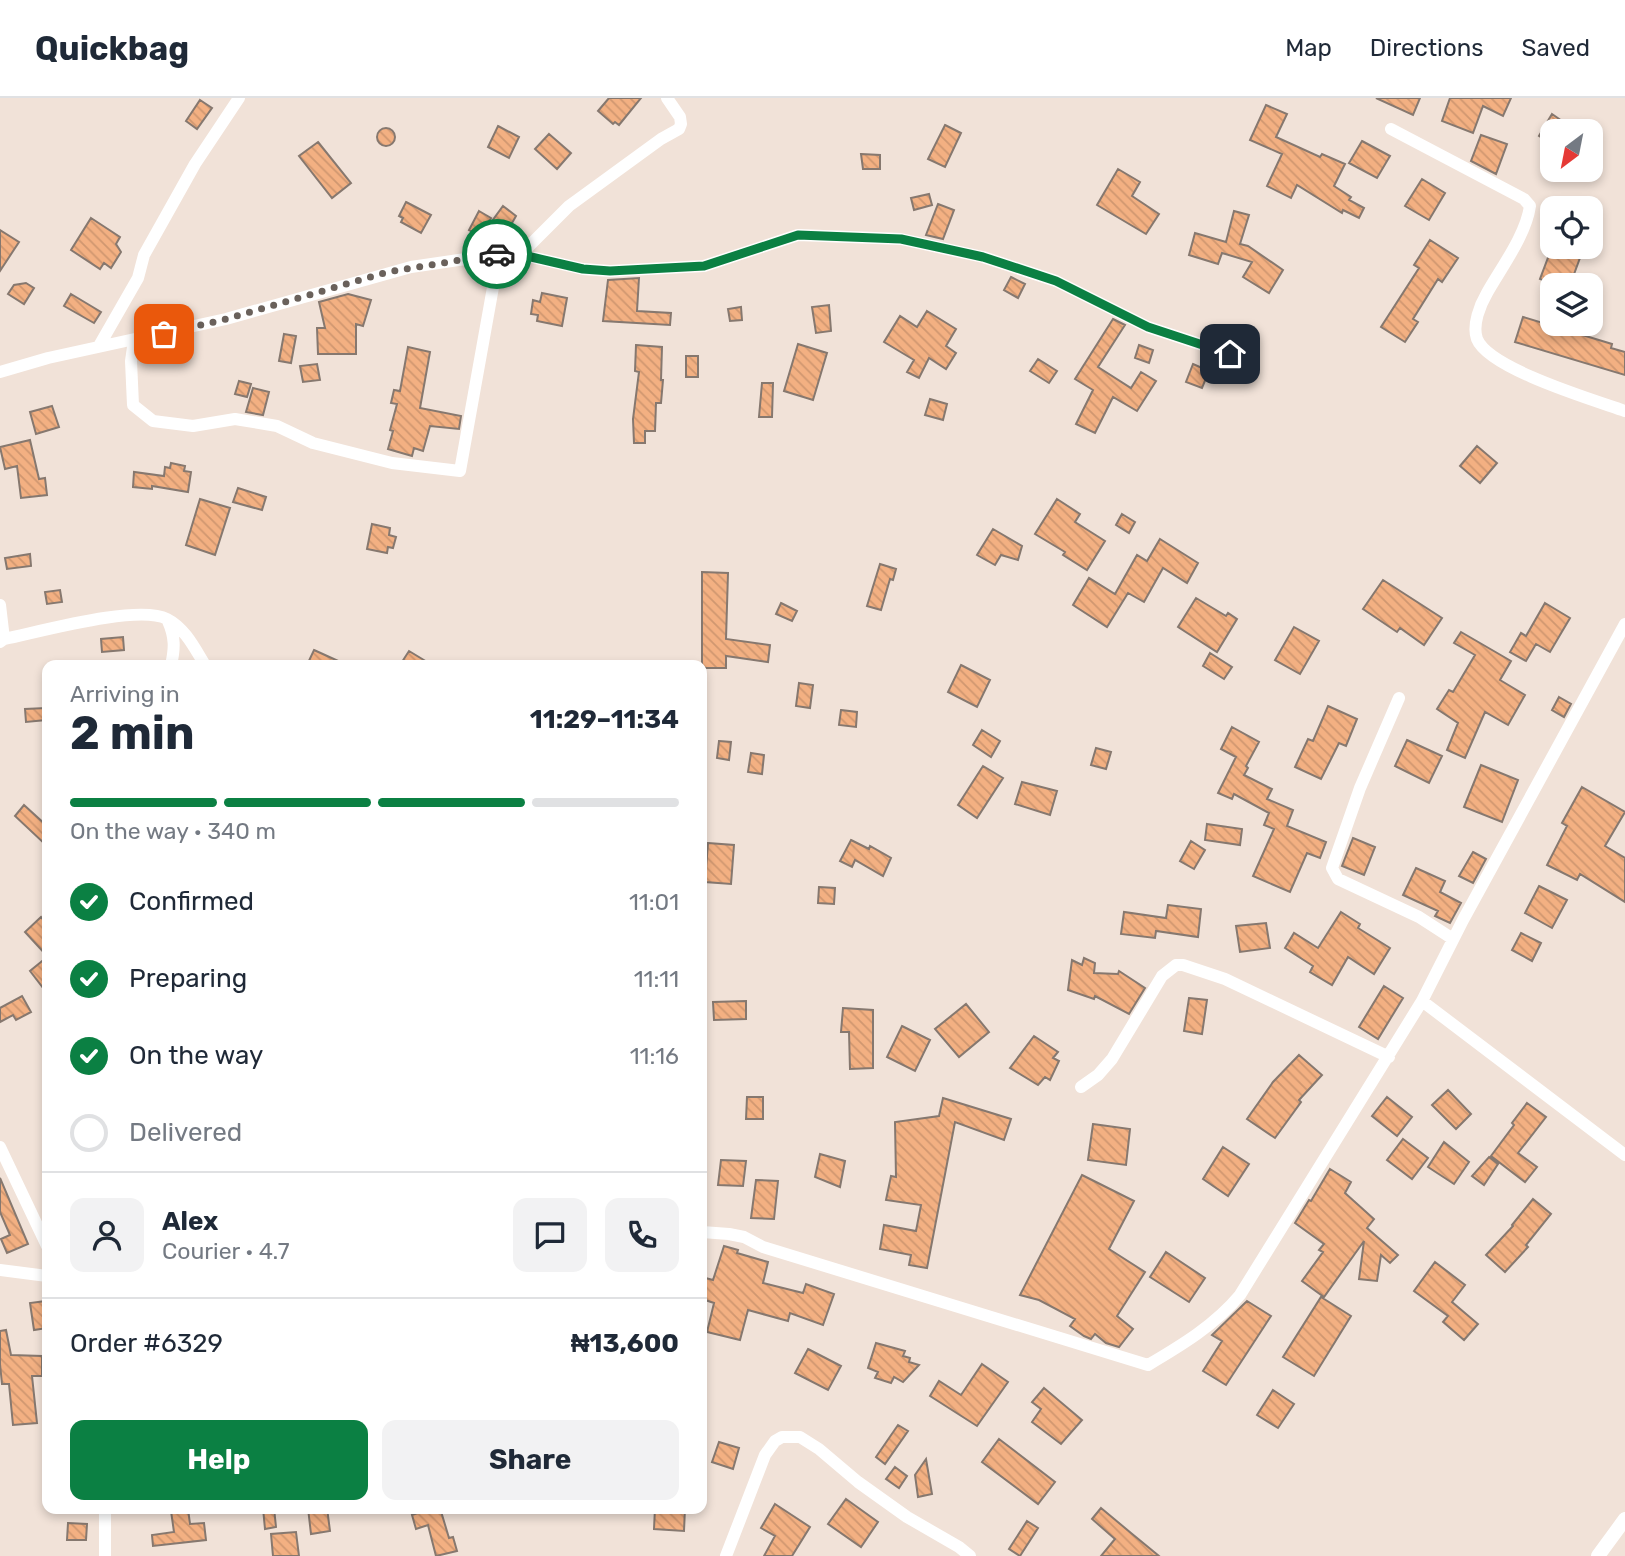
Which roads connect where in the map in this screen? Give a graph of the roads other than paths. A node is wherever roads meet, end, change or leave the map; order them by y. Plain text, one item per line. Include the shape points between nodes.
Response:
1 (239, 98) edge
2 (667, 98) edge
3 (1391, 130) dead end
4 (499, 254) junction
5 (520, 255) junction
6 (134, 340) junction
7 (99, 346) junction
8 (1230, 354) dead end
9 (0, 372) edge
10 (1625, 411) edge
11 (0, 605) edge
12 (168, 620) junction
13 (1625, 624) edge
14 (2, 640) edge
15 (172, 660) edge
16 (202, 660) edge
17 (1399, 698) dead end
18 (1453, 939) junction
19 (1422, 1002) junction
20 (1389, 1057) junction
21 (1081, 1087) dead end
22 (0, 1147) edge
23 (1625, 1155) edge
24 (707, 1232) edge
25 (42, 1235) edge
26 (0, 1270) edge
27 (42, 1275) edge
28 (105, 1514) edge
29 (1625, 1519) edge
30 (105, 1556) edge
31 (726, 1556) edge
32 (970, 1556) edge
33 (1598, 1556) edge

1 - 7 street via 195,164
2 - 5 street via 680,117 679,130 569,206
3 - 10 street via 1530,206 1485,297 1475,330 1482,347 1544,382
4 - 5 street
4 - 6 street via 388,272 226,319
4 - 6 street via 460,471 392,463 313,443 277,426 235,419 193,426 153,421 133,405
5 - 8 street via 610,271 704,266 798,235 901,239 983,257 1056,281 1148,327
6 - 7 street
7 - 9 street
11 - 14 street
12 - 14 street via 145,614
12 - 15 street via 174,642
12 - 16 street
13 - 18 street
17 - 18 street via 1360,789 1333,873
18 - 19 street
19 - 20 street
19 - 23 street
20 - 21 street via 1225,979 1176,965 1155,986 1112,1059
20 - 24 street via 1240,1294 1224,1313 1148,1365 763,1247 744,1237
22 - 25 street
26 - 27 street
28 - 30 street
29 - 33 street
31 - 32 street via 765,1455 775,1441 787,1435 819,1449 858,1482

